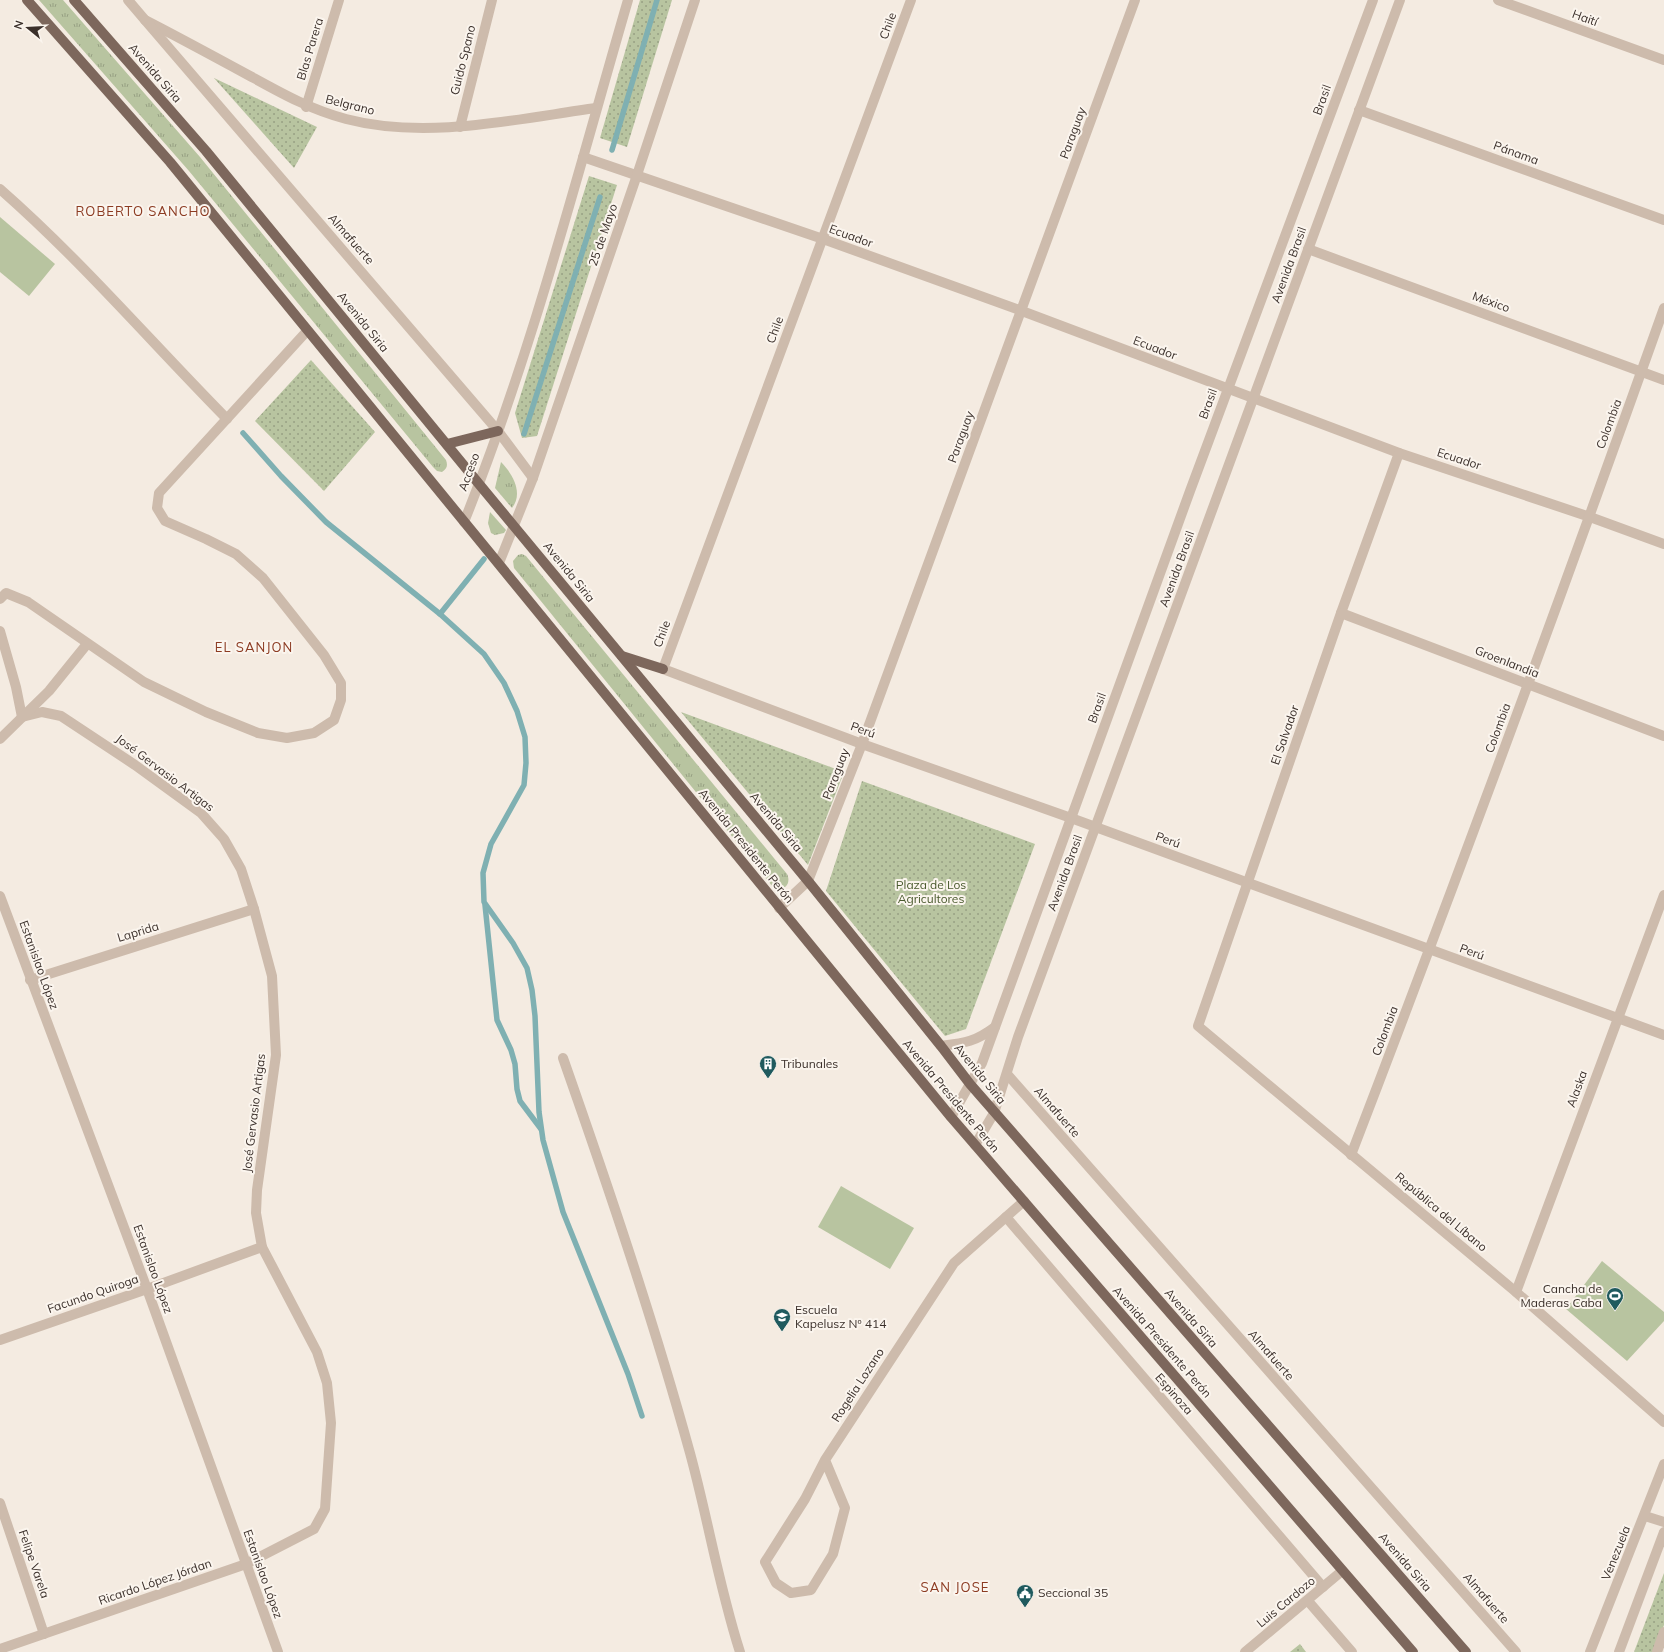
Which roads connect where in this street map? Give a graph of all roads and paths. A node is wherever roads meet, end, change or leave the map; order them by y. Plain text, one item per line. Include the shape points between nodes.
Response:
1 (27, 0) edge
2 (74, 0) edge
3 (128, 0) edge
4 (339, 0) edge
5 (492, 0) edge
6 (628, 0) edge
7 (695, 0) edge
8 (911, 0) edge
9 (1135, 0) edge
10 (1373, 0) edge
11 (1400, 0) edge
12 (1498, 0) edge
13 (145, 20) junction
14 (1664, 60) edge
15 (306, 107) junction
16 (596, 108) junction
17 (1360, 110) junction
18 (460, 127) junction
19 (583, 157) junction
20 (638, 175) junction
21 (0, 189) edge
22 (1664, 220) edge
23 (823, 239) junction
24 (1308, 249) junction
25 (1664, 308) edge
26 (1022, 310) junction
27 (307, 331) junction
28 (1641, 371) junction
29 (1664, 380) edge
30 (1228, 389) junction
31 (1253, 399) junction
32 (227, 419) junction
33 (498, 431) junction
34 (447, 444) junction
35 (1399, 453) junction
36 (533, 478) junction
37 (479, 484) junction
38 (1590, 516) junction
39 (464, 522) junction
40 (514, 526) junction
41 (1664, 544) edge
42 (499, 563) junction
43 (0, 598) edge
44 (1341, 613) junction
45 (0, 631) edge
46 (87, 644) junction
47 (622, 656) junction
48 (663, 669) junction
49 (1528, 684) junction
50 (22, 717) junction
51 (1664, 736) edge
52 (0, 739) edge
53 (862, 744) junction
54 (1071, 818) junction
55 (1096, 828) junction
56 (808, 881) junction
57 (1247, 883) junction
58 (1664, 895) edge
59 (0, 896) edge
60 (779, 908) junction
61 (254, 910) junction
62 (1430, 950) junction
63 (30, 980) junction
64 (1617, 1019) junction
65 (1198, 1026) joint
66 (995, 1027) junction
67 (1664, 1035) edge
68 (941, 1046) junction
69 (563, 1058) dead end
70 (1007, 1074) junction
71 (970, 1084) junction
72 (994, 1113) junction
73 (951, 1117) junction
74 (975, 1145) junction
75 (1351, 1155) junction
76 (1024, 1201) junction
77 (1006, 1217) junction
78 (262, 1247) junction
79 (147, 1289) junction
80 (1516, 1292) junction
81 (0, 1340) edge
82 (1664, 1422) edge
83 (825, 1460) junction
84 (1664, 1464) edge
85 (0, 1503) edge
86 (1645, 1516) junction
87 (1664, 1522) edge
88 (314, 1529) joint
89 (1664, 1532) edge
90 (246, 1564) junction
91 (1342, 1571) junction
92 (1323, 1587) junction
93 (1308, 1601) junction
94 (1664, 1632) edge
95 (44, 1634) junction
96 (0, 1649) edge
97 (278, 1652) edge
98 (740, 1652) edge
99 (1245, 1652) edge
100 (1352, 1652) edge
101 (1413, 1652) edge
102 (1466, 1652) edge
103 (1516, 1652) edge
104 (1590, 1652) edge
105 (1619, 1652) edge
106 (1657, 1652) edge

1 - 27 main road via 170,162
2 - 34 main road, Avenida Siria via 206,151
3 - 13 street, Belgrano
4 - 15 street, Blas Parera
5 - 18 street, Guido Spano
6 - 16 street
7 - 20 street, 25 de Mayo
8 - 23 street, Chile
9 - 26 street, Paraguay
10 - 30 street, Brasil
11 - 17 street, Avenida Brasil
12 - 14 street, Haití
13 - 15 street, Belgrano
13 - 33 street, Almafuerte
15 - 18 street, Belgrano via 347,120 387,126
16 - 18 street, Belgrano
16 - 19 street
17 - 22 street, Pánama
17 - 24 street, Avenida Brasil
19 - 20 street, Ecuador
19 - 33 street
20 - 23 street, Ecuador
20 - 36 street, 25 de Mayo
21 - 32 street via 95,280
23 - 26 street, Ecuador
23 - 48 street, Chile
24 - 28 street, México
24 - 31 street, Avenida Brasil
25 - 28 street, Colombia
26 - 30 street, Ecuador
26 - 53 street, Paraguay
27 - 32 street
27 - 39 main road
28 - 29 street, México
28 - 38 street, Colombia
30 - 31 street, Ecuador
30 - 54 street, Brasil
31 - 35 street, Ecuador
31 - 55 street, Avenida Brasil
32 - 46 street via 159,493 157,508 165,521 236,554 263,578 324,655 341,683 341,700 334,720 314,733 287,738 258,733 206,712 144,682
33 - 34 main road
33 - 36 street, Almafuerte
33 - 37 street, Acceso
34 - 37 main road, Avenida Siria
35 - 38 street, Ecuador
35 - 44 street, El Salvador
36 - 40 street
37 - 39 street, Acceso
37 - 40 main road, Avenida Siria
38 - 41 street, Ecuador
38 - 49 street, Colombia
39 - 42 main road, Avenida Presidente Perón
40 - 42 street
40 - 47 main road, Avenida Siria
42 - 60 main road, Avenida Presidente Perón
43 - 46 street via 6,593 28,602
44 - 49 street, Groenlandia
44 - 57 street, El Salvador
45 - 50 street
46 - 50 street via 49,691
47 - 48 main road
47 - 56 main road, Avenida Siria
48 - 53 street, Perú
49 - 51 street, Groenlandia
49 - 62 street, Colombia
50 - 52 street
50 - 61 street, José Gervasio Artigas via 42,712 62,716 201,813 224,839 238,863
53 - 54 street, Perú
53 - 56 street, Paraguay
54 - 55 street, Perú
54 - 66 street, Avenida Brasil
55 - 57 street, Perú
55 - 70 street, Avenida Brasil via 1018,1037
56 - 60 street
56 - 68 main road, Avenida Siria
57 - 62 street, Perú
57 - 65 street, El Salvador
58 - 64 street, Alaska
59 - 63 street, Estanislao López
60 - 73 main road, Avenida Presidente Perón
61 - 63 street, Laprida
61 - 78 street, José Gervasio Artigas via 272,976 276,1056 257,1190 256,1213
62 - 64 street, Perú
62 - 75 street, Colombia
63 - 79 street, Estanislao López
64 - 67 street, Perú
64 - 80 street, Alaska
65 - 75 street, República del Líbano
66 - 68 street via 968,1043
66 - 71 street, Avenida Brasil via 982,1063
68 - 71 main road, Avenida Siria
69 - 98 street via 620,1221 690,1453 729,1619
70 - 72 street, Avenida Brasil
70 - 103 street, Almafuerte
71 - 72 main road, Avenida Siria
71 - 73 street, Avenida Brasil
72 - 74 street, Avenida Brasil
72 - 102 main road, Avenida Siria
73 - 74 main road, Avenida Presidente Perón
74 - 76 main road, Avenida Presidente Perón
75 - 80 street, República del Líbano
76 - 77 street, Rogelia Lozano
76 - 91 main road, Avenida Presidente Perón
77 - 83 street, Rogelia Lozano via 954,1263
77 - 92 street, Espinoza
78 - 79 street, Facundo Quiroga
78 - 88 street, José Gervasio Artigas via 317,1352 327,1383 331,1423 327,1494 325,1510
79 - 81 street, Facundo Quiroga
79 - 90 street, Estanislao López
80 - 82 street, República del Líbano
83 - 83 street, Rogelia Lozano via 845,1508 833,1554 811,1590 791,1593 776,1583 765,1562 805,1499
84 - 86 street, Venezuela
85 - 95 street, Felipe Varela
86 - 87 street
86 - 104 street, Venezuela
88 - 90 street, Ricardo López Jórdan
89 - 105 street
90 - 95 street, Ricardo López Jórdan
90 - 97 street, Estanislao López
91 - 92 street, Luis Cardozo
91 - 101 main road, Avenida Presidente Perón
92 - 93 street, Luis Cardozo
93 - 99 street, Luis Cardozo
93 - 100 street
94 - 106 street
95 - 96 street, Ricardo López Jórdan

